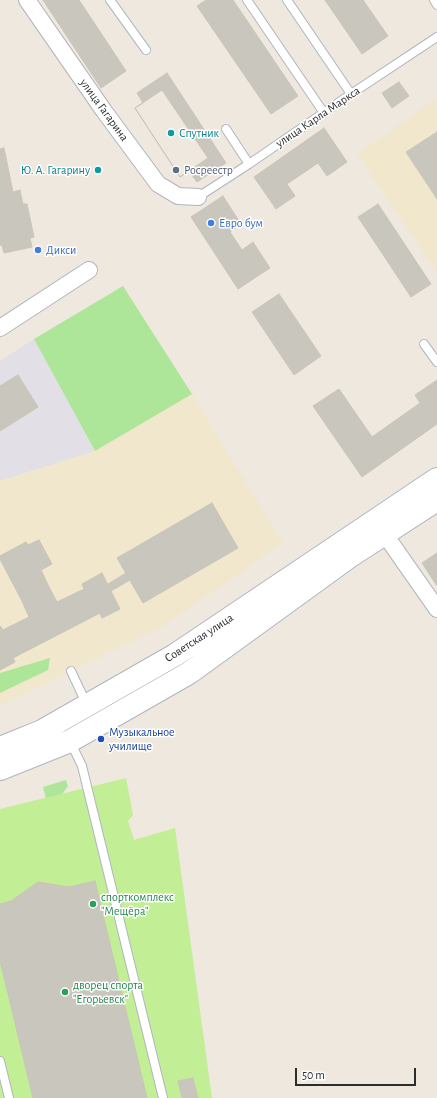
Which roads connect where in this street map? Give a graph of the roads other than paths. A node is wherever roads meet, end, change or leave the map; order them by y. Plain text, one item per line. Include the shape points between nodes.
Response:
1 (26, 0) edge
2 (110, 0) edge
3 (247, 0) edge
4 (287, 0) edge
5 (434, 0) edge
6 (437, 5) edge
7 (437, 37) edge
8 (146, 50) dead end
9 (351, 94) junction
10 (324, 113) junction
11 (226, 129) dead end
12 (250, 164) junction
13 (198, 197) joint
14 (89, 270) dead end
15 (1, 324) edge
16 (424, 344) dead end
17 (437, 362) edge
18 (437, 479) edge
19 (437, 500) edge
20 (380, 527) junction
21 (437, 609) edge
22 (71, 671) dead end
23 (88, 706) junction
24 (70, 741) junction
25 (0, 748) edge
26 (0, 769) edge
27 (0, 1061) edge
28 (9, 1098) edge
29 (164, 1098) edge

1 - 13 street, улица Гагарина via 158,184 178,196
2 - 8 lane
3 - 10 lane
4 - 9 lane
5 - 6 lane
7 - 9 lane, улица Карла Маркса
9 - 10 lane, улица Карла Маркса
10 - 12 lane, улица Карла Маркса
11 - 12 lane
12 - 13 lane, улица Карла Маркса
14 - 15 street
16 - 17 lane
18 - 20 main road
19 - 20 main road
20 - 21 street
20 - 23 main road, Советская улица
20 - 24 main road, Советская улица via 343,562 189,672
22 - 23 lane
23 - 25 main road, Советская улица via 42,731
24 - 26 main road, Советская улица
24 - 29 lane via 82,766
27 - 28 lane

